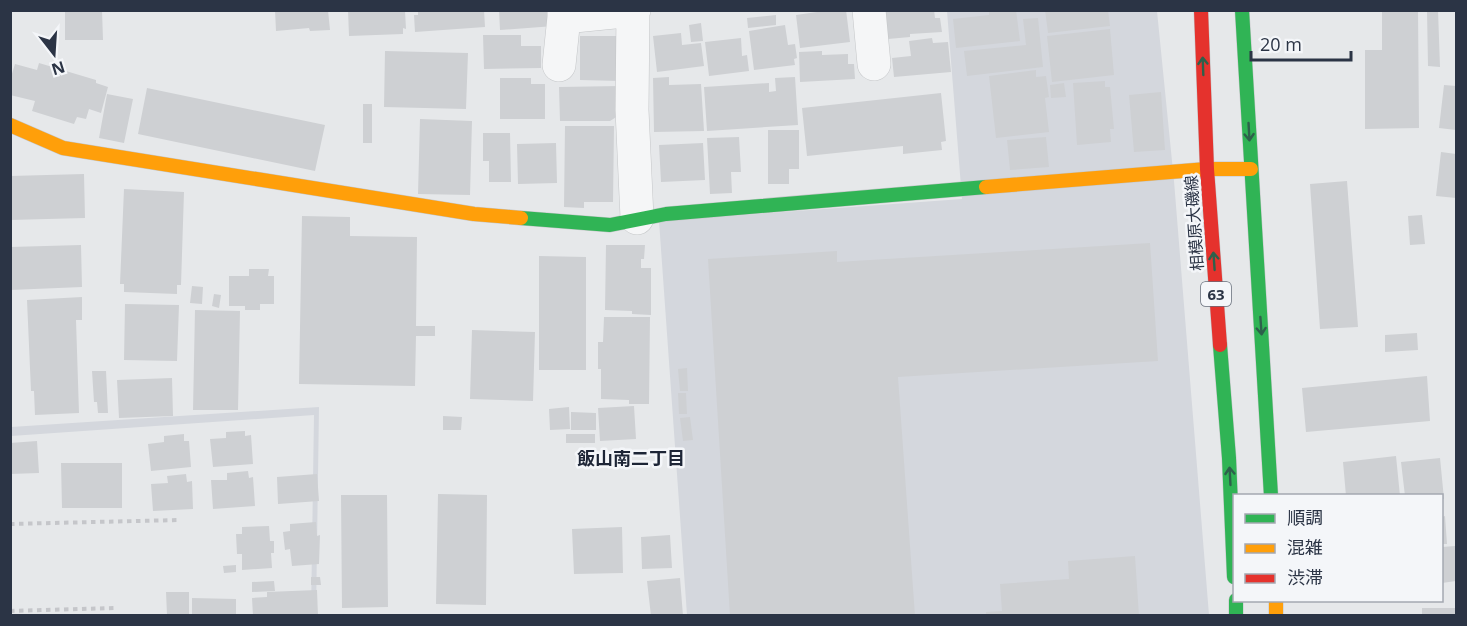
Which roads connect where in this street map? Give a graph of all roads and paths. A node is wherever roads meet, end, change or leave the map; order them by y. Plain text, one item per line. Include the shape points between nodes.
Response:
1 (868, 10) edge
2 (1201, 10) edge
3 (1242, 10) edge
4 (634, 11) edge
5 (564, 14) edge
6 (874, 64) dead end
7 (559, 65) dead end
8 (10, 125) edge
9 (1251, 169) junction
10 (1207, 170) junction
11 (637, 218) junction
12 (1271, 494) edge
13 (179, 520) dead end
14 (10, 524) edge
15 (1233, 553) edge
16 (114, 608) dead end
17 (10, 611) edge

1 - 6 street
10 -> 2 street, 相模原大磯線 / 63
3 -> 9 street
4 - 5 street
4 - 11 street via 632,110
5 - 7 street
8 - 11 street via 63,148 474,214 610,225
9 - 10 street
9 -> 12 street
10 - 11 street
15 -> 10 street, 相模原大磯線 / 63
13 - 14 path
16 - 17 path

